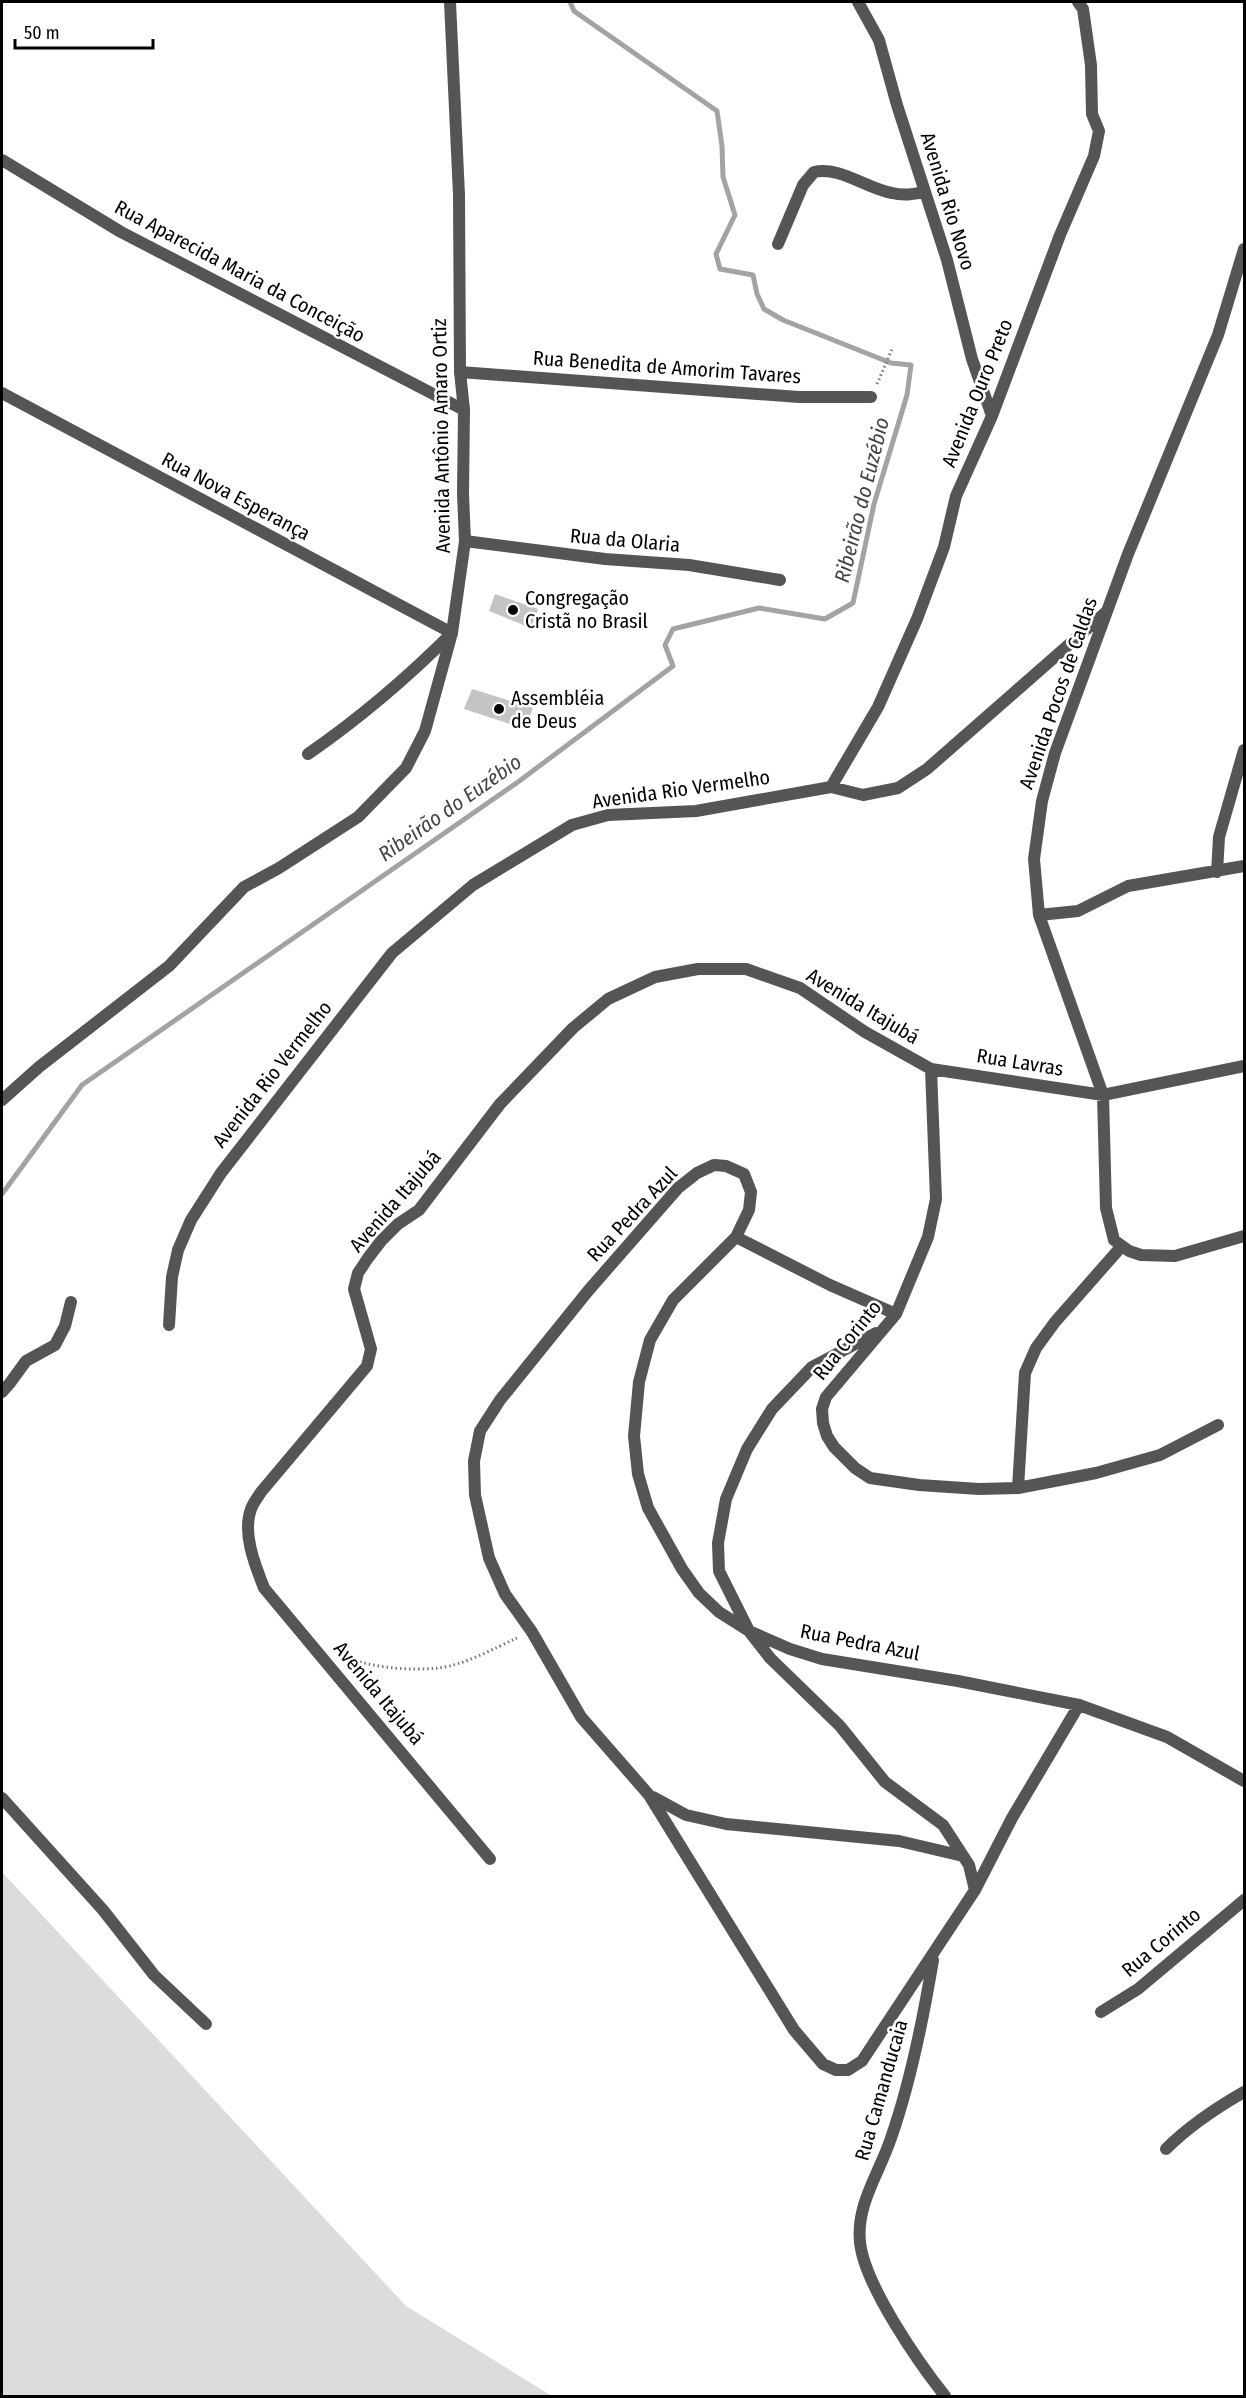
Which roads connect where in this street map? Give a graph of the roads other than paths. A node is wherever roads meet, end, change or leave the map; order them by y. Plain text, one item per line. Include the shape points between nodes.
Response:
1 (450, 2) edge
2 (858, 2) edge
3 (1078, 2) edge
4 (2, 160) edge
5 (925, 192) junction
6 (778, 244) dead end
7 (1245, 249) edge
8 (460, 372) junction
9 (2, 393) edge
10 (871, 397) dead end
11 (464, 410) junction
12 (992, 416) junction
13 (465, 541) junction
14 (780, 580) dead end
15 (1105, 613) junction
16 (452, 633) junction
17 (1245, 750) edge
18 (308, 754) dead end
19 (831, 787) junction
20 (1245, 866) edge
21 (1217, 872) junction
22 (1039, 915) junction
23 (1245, 1066) edge
24 (932, 1069) junction
25 (1103, 1095) junction
26 (2, 1100) edge
27 (1245, 1236) edge
28 (736, 1237) junction
29 (1121, 1247) junction
30 (71, 1302) dead end
31 (896, 1314) junction
32 (169, 1325) dead end
33 (885, 1328) junction
34 (2, 1392) edge
35 (1218, 1425) dead end
36 (1018, 1488) junction
37 (749, 1631) junction
38 (1079, 1705) junction
39 (1245, 1781) edge
40 (649, 1795) junction
41 (2, 1798) edge
42 (963, 1856) junction
43 (490, 1859) dead end
44 (975, 1890) junction
45 (1245, 1900) edge
46 (934, 1953) junction
47 (1101, 2012) dead end
48 (206, 2024) dead end
49 (1245, 2092) edge
50 (1166, 2149) dead end
51 (945, 2397) edge

1 - 8 street, Avenida Antônio Amaro Ortiz via 459,195
2 - 5 street, Avenida Rio Novo via 879,40
3 - 12 street, Avenida Ouro Preto via 1083,9 1092,114 1099,131 1094,156
4 - 11 street, Rua Aparecida Maria da Conceição via 121,232
5 - 6 street via 890,193 831,172 814,172 803,185
5 - 12 street, Avenida Rio Novo
7 - 15 street, Avenida Pocos de Caldas via 1218,335
8 - 10 street, Rua Benedita de Amorim Tavares via 799,397
8 - 11 street, Avenida Antônio Amaro Ortiz
9 - 16 street, Rua Nova Esperança
11 - 13 street, Avenida Antônio Amaro Ortiz
12 - 19 street, Avenida Ouro Preto via 956,496 944,547 917,619 878,707
13 - 14 street, Rua da Olaria via 689,565
13 - 16 street, Avenida Antônio Amaro Ortiz
15 - 19 street, Avenida Rio Vermelho via 927,769 898,788 863,795
15 - 22 street, Avenida Pocos de Caldas via 1042,801 1034,859
16 - 18 street via 410,675
16 - 26 street, Avenida Antônio Amaro Ortiz via 425,730 406,768 381,795 358,817 244,887 169,966
17 - 21 street via 1219,837
19 - 32 street, Avenida Rio Vermelho via 696,811 608,815 572,825 473,885 392,953 221,1173 191,1220 178,1250
20 - 21 street
21 - 22 street via 1128,886 1078,911
22 - 25 street, Avenida Pocos de Caldas
23 - 25 street
24 - 25 street, Rua Lavras
24 - 31 street, Rua Corinto via 936,1199 928,1237
24 - 43 street, Avenida Itajubá via 865,1032 800,988 746,969 698,969 655,977 608,999 573,1028 500,1104 419,1210 381,1241 358,1273 354,1289 371,1349 367,1366 261,1492 251,1509 252,1552 264,1588
25 - 29 street, Avenida Pocos de Caldas via 1106,1208 1114,1240
27 - 29 street via 1175,1256 1141,1255
28 - 31 street
28 - 37 street, Rua Pedra Azul via 673,1300 650,1340 639,1383 634,1436 638,1474 648,1508 682,1569 719,1612
28 - 40 street, Rua Pedra Azul via 749,1210 748,1181 744,1174 714,1165 678,1188 588,1291 500,1400 480,1431 474,1461 475,1495 489,1558 505,1594 581,1717
29 - 36 street via 1055,1322 1036,1348 1025,1373
30 - 34 street via 55,1345 26,1360
31 - 33 street, Rua Corinto
33 - 36 street, Rua Corinto via 826,1397 823,1423 834,1447 870,1478 919,1485
33 - 37 street via 812,1367 772,1408 747,1449 726,1499 718,1544 719,1571
35 - 36 street, Rua Corinto via 1160,1455 1096,1473
37 - 38 street, Rua Pedra Azul via 822,1659
37 - 42 street via 770,1658 840,1726 885,1782 943,1825
38 - 39 street, Rua Pedra Azul via 1167,1737
38 - 44 street, Rua Camanducaia via 1012,1818
40 - 42 street via 686,1815 726,1824 899,1841
40 - 46 street, Rua Camanducaia via 794,2030 823,2064 848,2070 862,2061
41 - 48 street via 103,1910 154,1975
42 - 44 street
44 - 46 street, Rua Camanducaia
45 - 47 street, Rua Corinto via 1138,1989
46 - 51 street, Rua Camanducaia via 905,2089 891,2138 862,2209 860,2241 867,2270
49 - 50 street via 1217,2107

